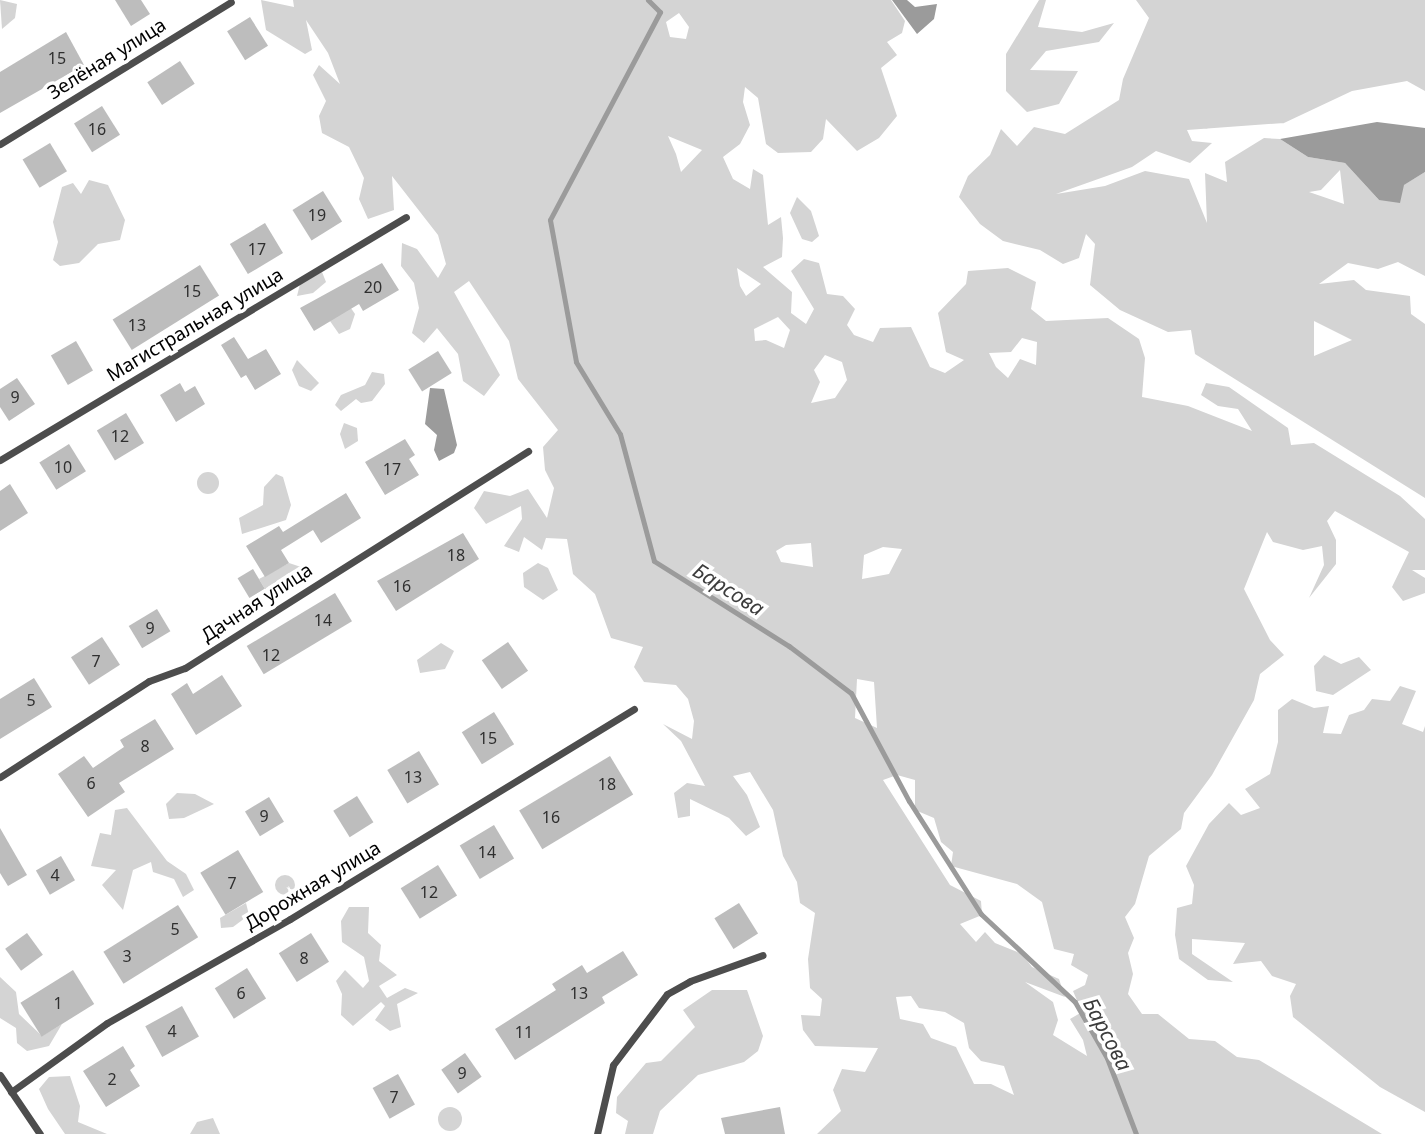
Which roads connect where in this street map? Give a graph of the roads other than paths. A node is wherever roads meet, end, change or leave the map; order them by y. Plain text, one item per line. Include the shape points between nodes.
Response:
1 (231, 2) dead end
2 (0, 144) edge
3 (406, 217) dead end
4 (528, 451) dead end
5 (0, 460) edge
6 (634, 709) dead end
7 (0, 777) edge
8 (763, 955) dead end
9 (0, 1075) edge
10 (11, 1092) junction
11 (40, 1134) edge
12 (597, 1134) edge

1 - 2 street, Зелёная улица
3 - 5 street, Магистральная улица
4 - 7 street, Дачная улица via 184,668 149,681
6 - 10 street, Дорожная улица via 290,919 107,1023
8 - 12 street via 667,994 612,1065
9 - 10 street
10 - 11 street

